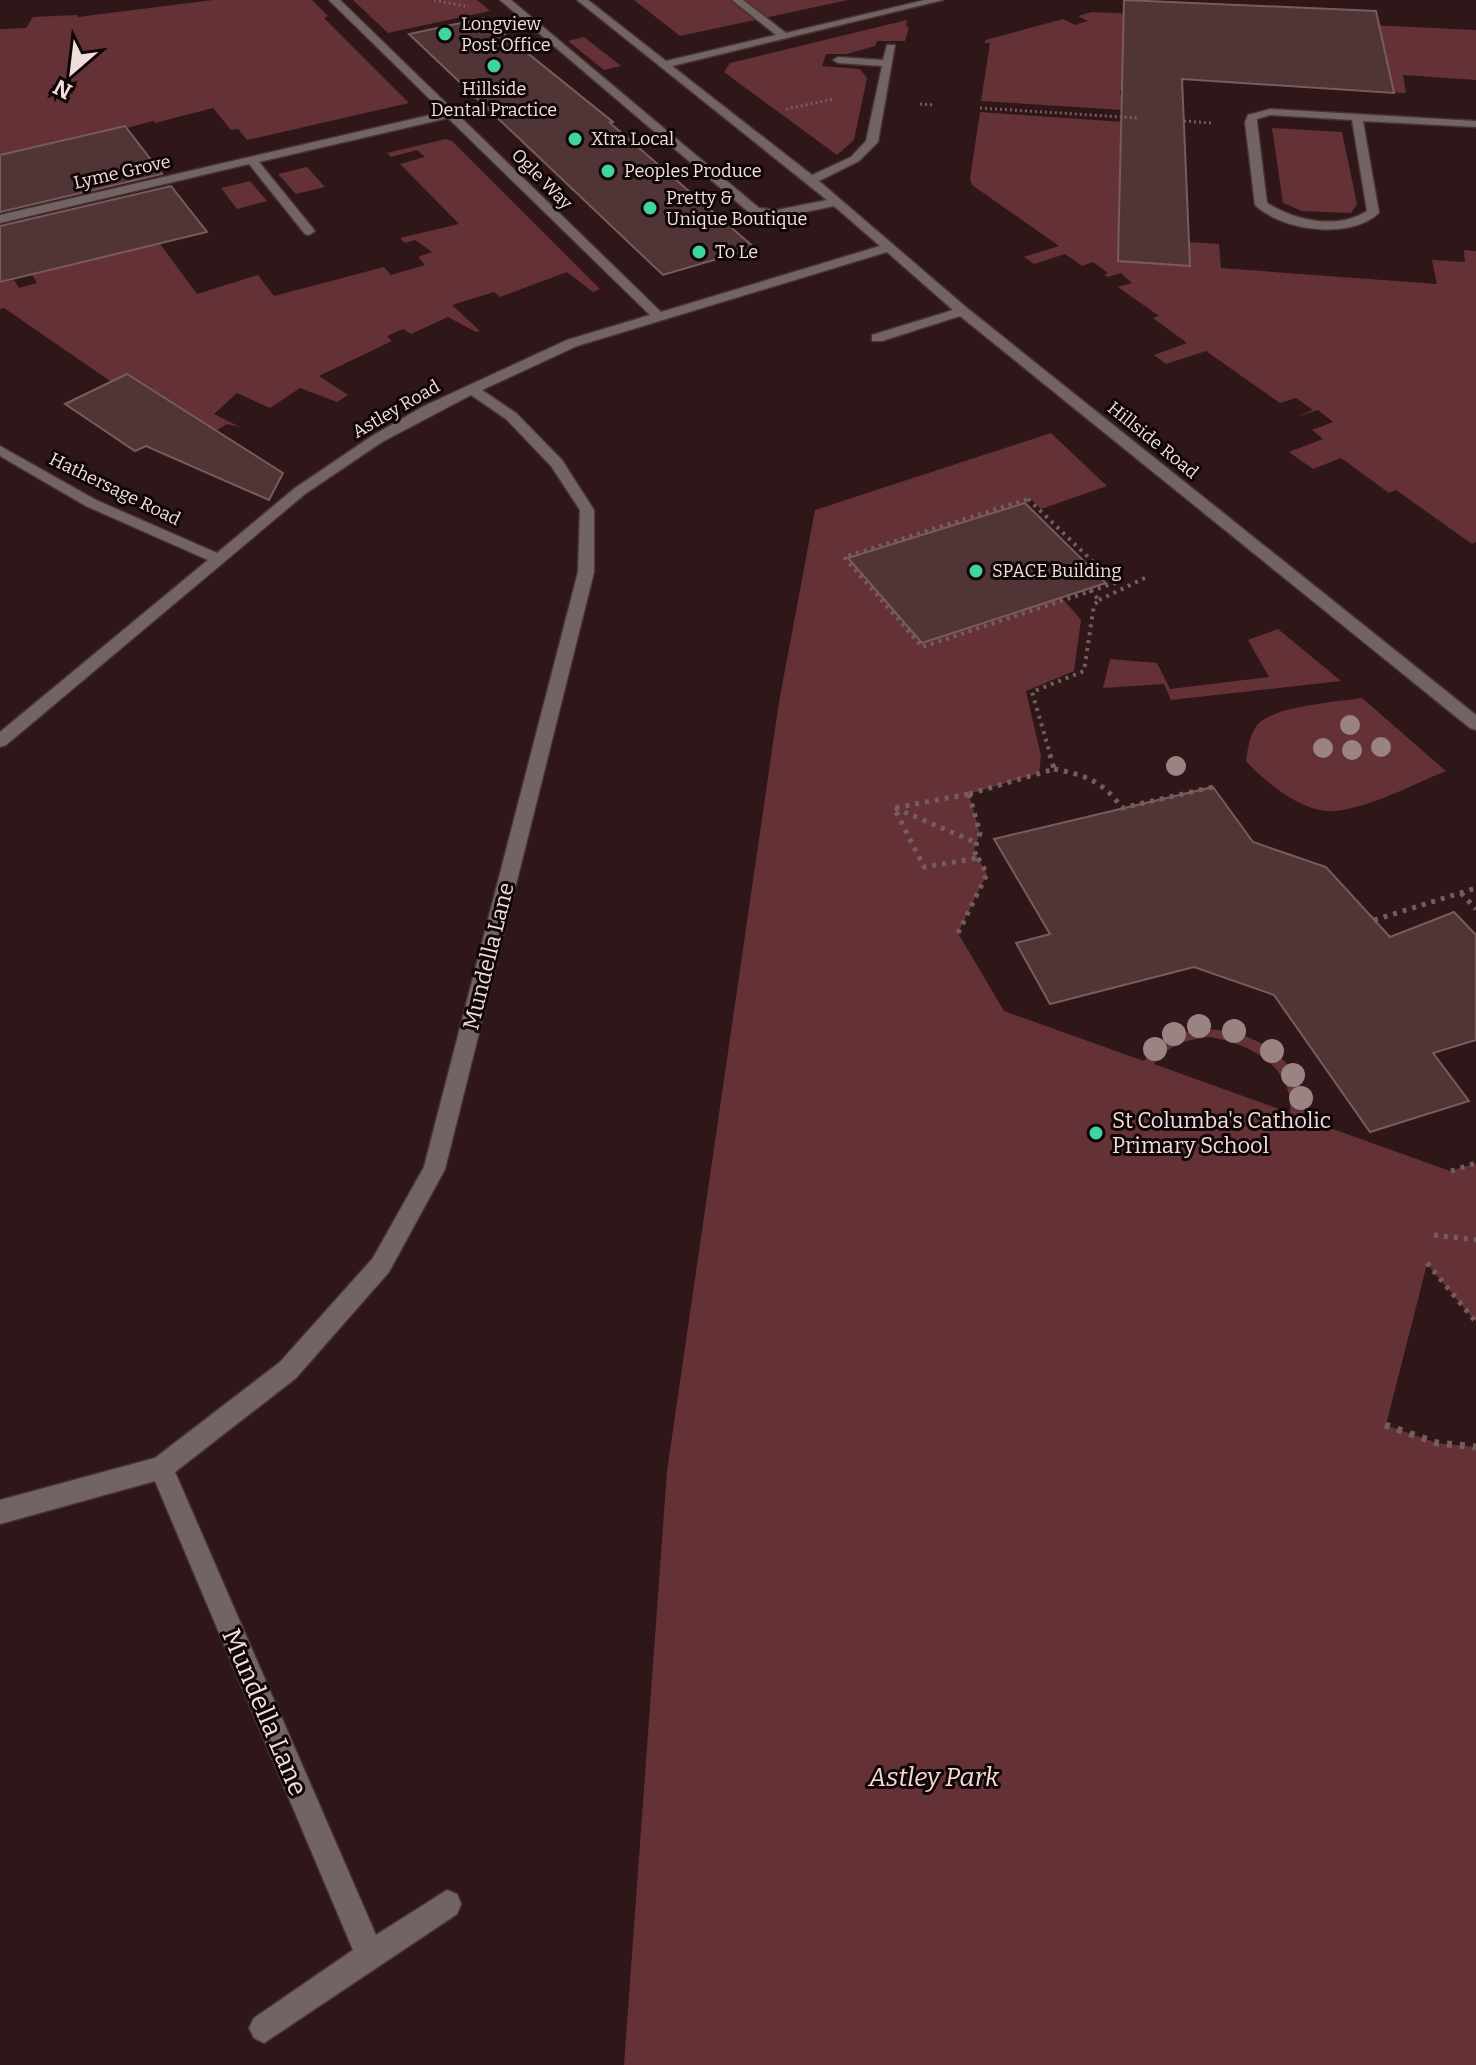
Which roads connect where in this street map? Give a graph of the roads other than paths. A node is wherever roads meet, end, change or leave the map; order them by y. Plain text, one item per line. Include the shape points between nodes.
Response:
1 (334, 0) edge
2 (505, 0) edge
3 (582, 0) edge
4 (737, 0) edge
5 (938, 0) edge
6 (784, 36) junction
7 (891, 47) dead end
8 (838, 60) dead end
9 (888, 63) junction
10 (665, 64) junction
11 (450, 114) junction
12 (1357, 117) junction
13 (1476, 124) edge
14 (252, 161) junction
15 (811, 180) junction
16 (835, 202) junction
17 (0, 219) edge
18 (309, 231) dead end
19 (887, 248) junction
20 (962, 311) junction
21 (657, 315) junction
22 (877, 338) dead end
23 (470, 388) junction
24 (0, 450) edge
25 (216, 558) junction
26 (1476, 724) edge
27 (0, 741) edge
28 (161, 1468) junction
29 (0, 1512) edge
30 (447, 1904) dead end
31 (370, 1956) junction
32 (264, 2028) dead end

1 - 11 street, Ogle Way
2 - 16 street via 755,211 791,213
3 - 10 street, Hillside Road
4 - 6 street
5 - 6 street
6 - 10 street
7 - 9 street
8 - 9 street
9 - 15 street via 872,142 855,159
10 - 15 street, Hillside Road
11 - 14 street, Lyme Grove
11 - 21 street, Ogle Way
12 - 12 street via 1270,112 1252,117 1261,205 1280,216 1313,223 1344,224 1373,213
12 - 13 street
14 - 17 street, Lyme Grove
14 - 18 street
15 - 16 street, Hillside Road
16 - 19 street, Hillside Road
19 - 20 street, Hillside Road
19 - 21 street, Astley Road
20 - 22 street
20 - 26 street, Hillside Road
21 - 23 street, Astley Road via 572,343
23 - 25 street, Astley Road via 377,439
23 - 28 street, Mundella Lane via 511,416 557,463 587,510 586,572 434,1169 381,1265 288,1370
24 - 25 street, Hathersage Road via 91,503
25 - 27 street, Astley Road
28 - 29 street, Mundella Lane
28 - 31 street, Mundella Lane
30 - 31 street
31 - 32 street

